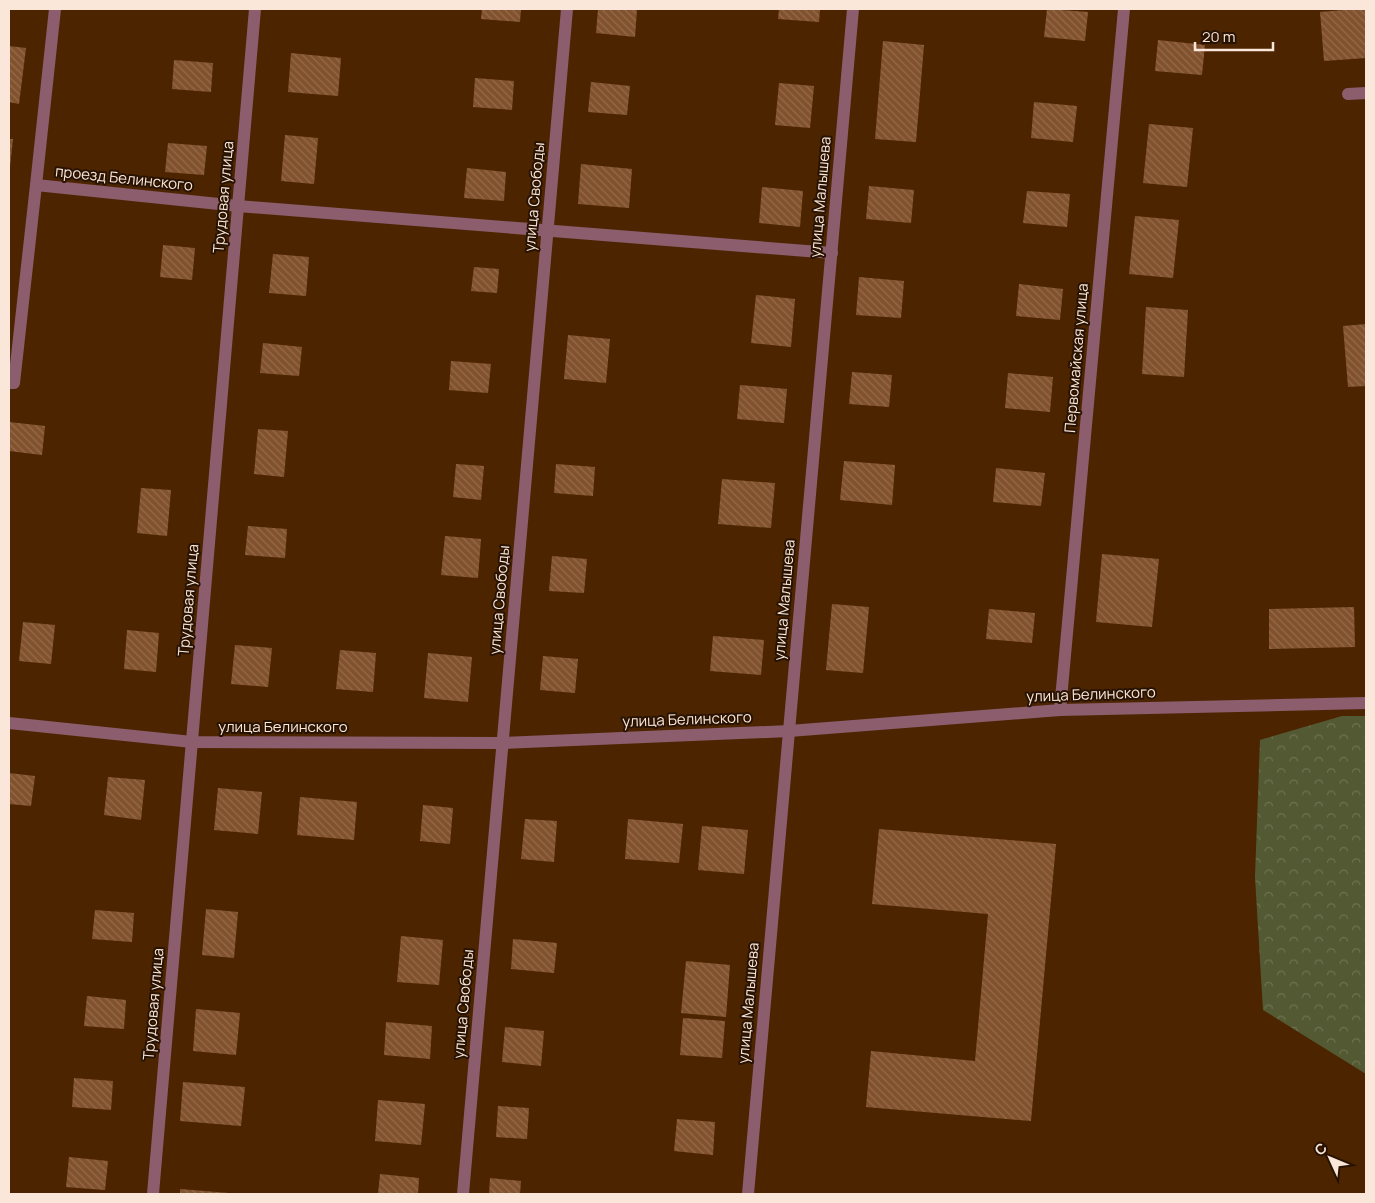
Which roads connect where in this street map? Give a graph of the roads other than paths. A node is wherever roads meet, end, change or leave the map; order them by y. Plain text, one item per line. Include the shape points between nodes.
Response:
1 (55, 9) edge
2 (255, 9) edge
3 (567, 9) edge
4 (853, 9) edge
5 (1124, 9) edge
6 (1366, 93) edge
7 (1348, 94) dead end
8 (36, 184) junction
9 (238, 206) junction
10 (548, 230) junction
11 (832, 254) junction
12 (9, 383) edge
13 (1366, 702) edge
14 (1060, 710) junction
15 (9, 723) edge
16 (789, 731) junction
17 (192, 742) junction
18 (502, 743) junction
19 (153, 1194) edge
20 (463, 1194) edge
21 (748, 1194) edge

1 - 8 street, проезд Белинского
2 - 9 street, Трудовая улица
3 - 10 street, улица Свободы
4 - 11 street, улица Малышева
5 - 14 street, Первомайская улица
6 - 7 street
8 - 9 street, проезд Белинского
8 - 12 street, проезд Белинского via 14,383
9 - 10 street, проезд Белинского
9 - 17 street, Трудовая улица
10 - 11 street, проезд Белинского
10 - 18 street, улица Свободы
11 - 16 street, улица Малышева
13 - 14 street, улица Белинского
14 - 16 street, улица Белинского
15 - 17 street, улица Белинского
16 - 18 street, улица Белинского
16 - 21 street, улица Малышева
17 - 18 street, улица Белинского
17 - 19 street, Трудовая улица
18 - 20 street, улица Свободы

